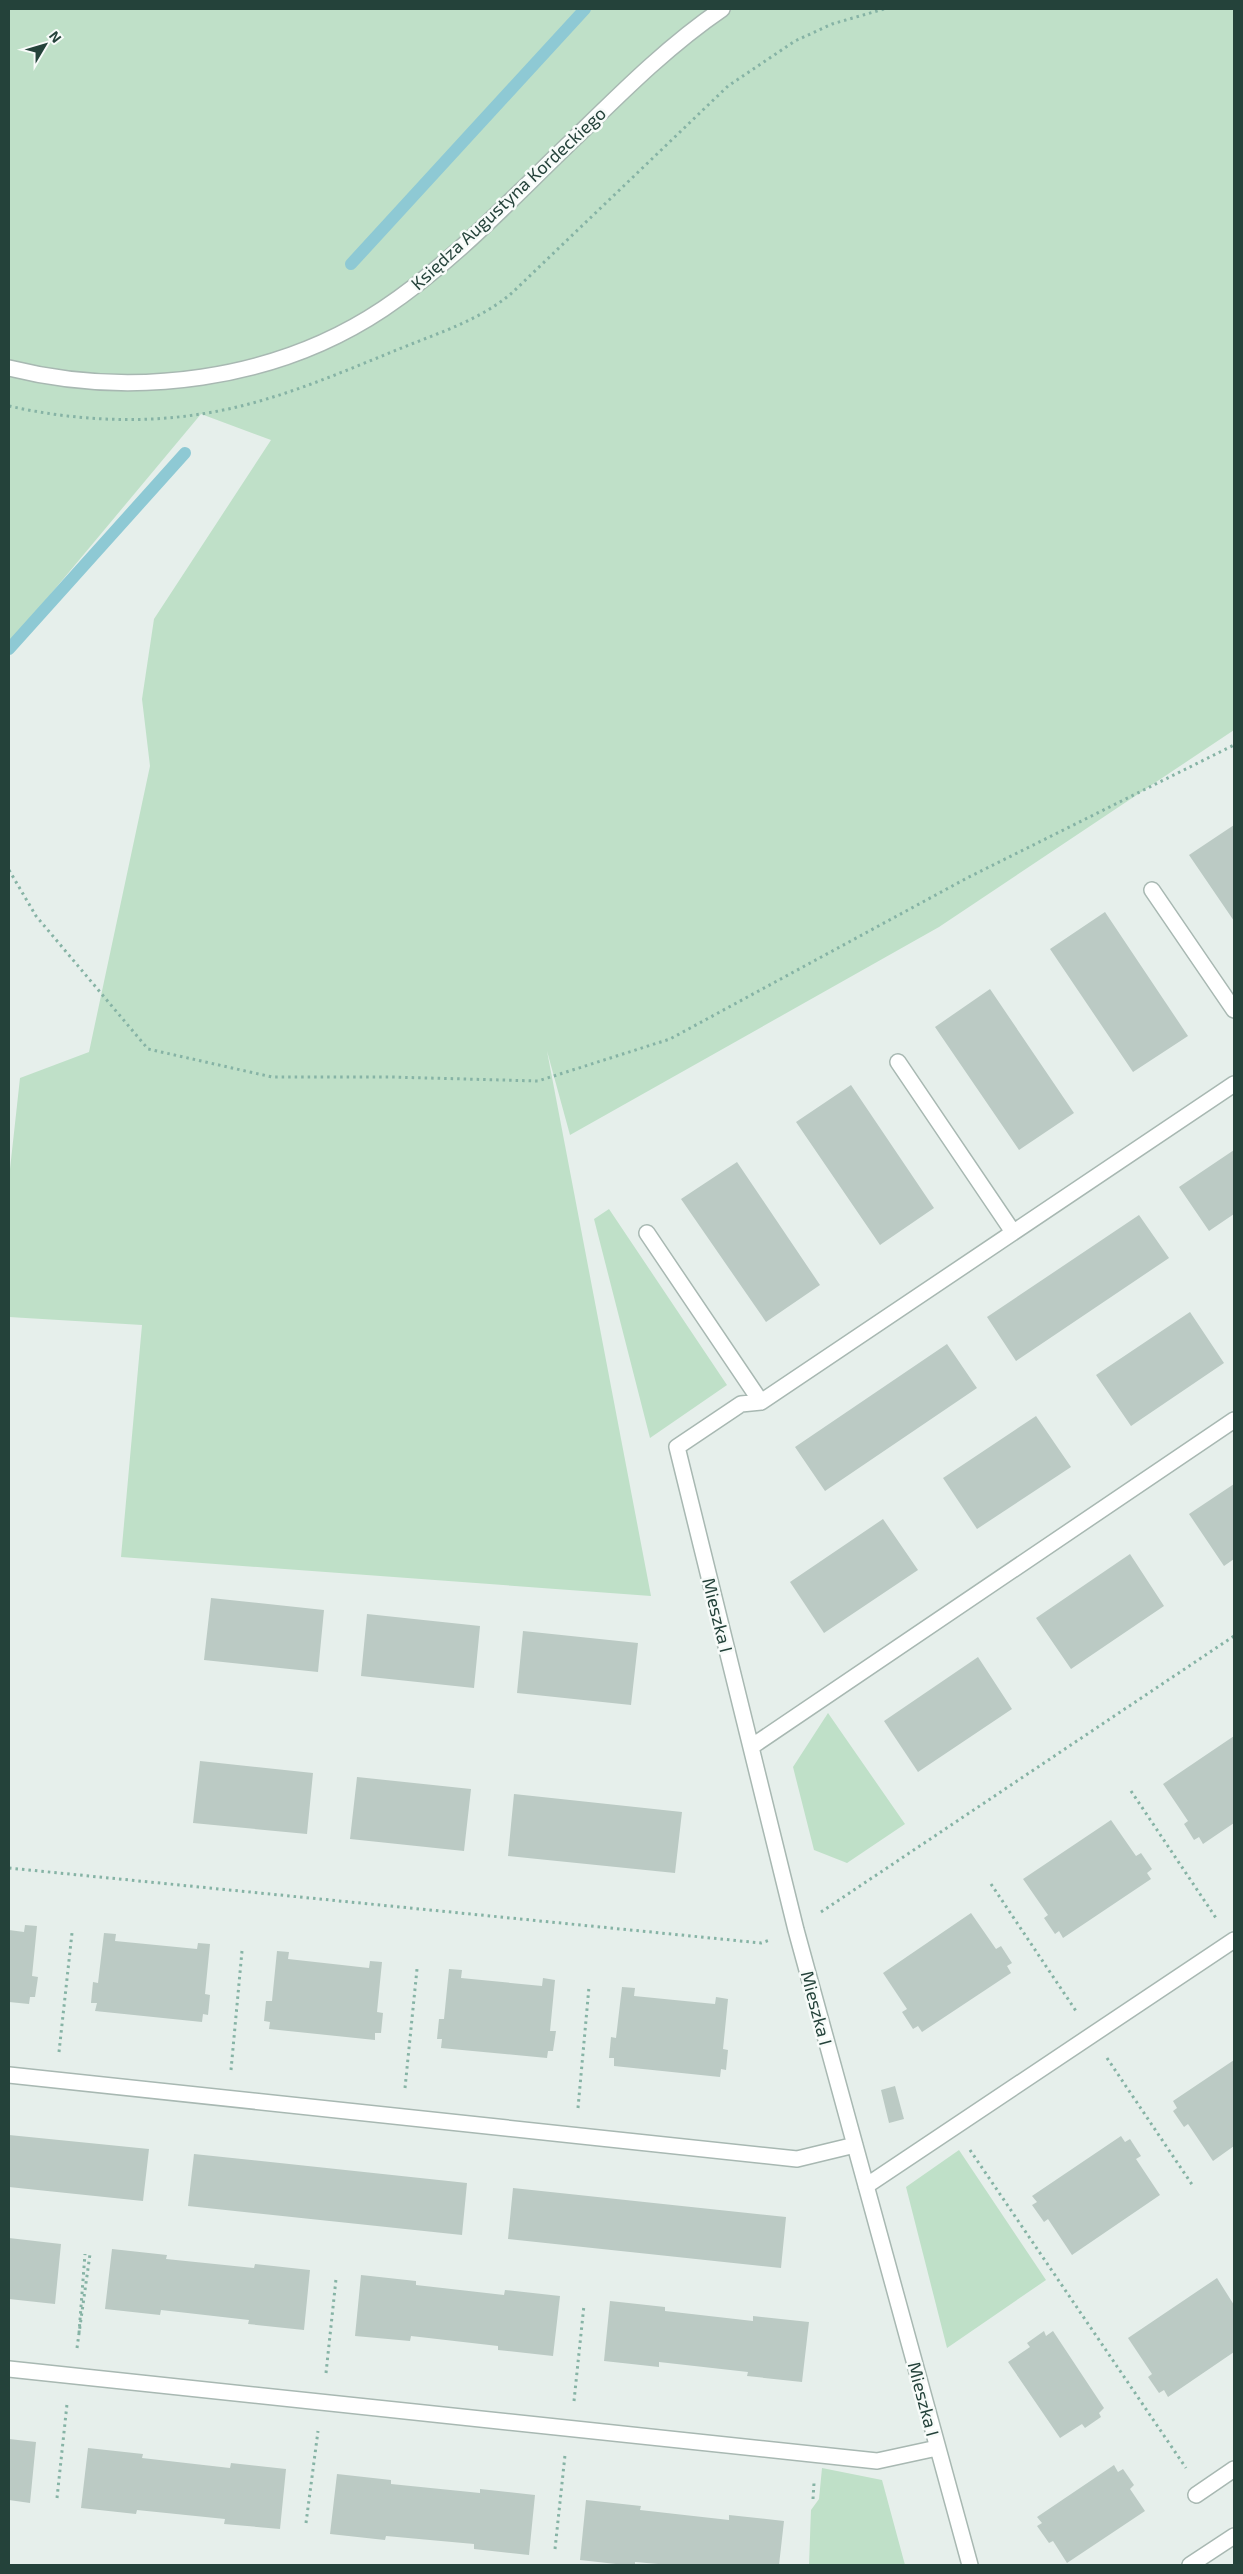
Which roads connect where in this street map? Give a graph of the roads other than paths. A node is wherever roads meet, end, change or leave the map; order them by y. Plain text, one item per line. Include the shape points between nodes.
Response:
1 (722, 9) edge
2 (9, 368) edge
3 (1152, 890) dead end
4 (1234, 1010) edge
5 (898, 1062) dead end
6 (1234, 1084) edge
7 (1013, 1232) junction
8 (647, 1233) dead end
9 (761, 1402) junction
10 (1234, 1420) edge
11 (751, 1747) junction
12 (1233, 1941) edge
13 (9, 2076) edge
14 (855, 2145) junction
15 (866, 2186) junction
16 (9, 2370) edge
17 (938, 2448) junction
18 (1234, 2469) edge
19 (1199, 2493) road end
20 (1234, 2536) edge
21 (970, 2565) edge
22 (1190, 2565) edge

1 - 2 street, Księdza Augustyna Kordeckiego via 654,64 440,266 382,310 343,332 261,364 184,380 106,383 67,380
3 - 4 street
5 - 7 street
6 - 7 street
7 - 9 street
8 - 9 street
9 - 11 street, Mieszka I via 741,1404 677,1447
10 - 11 street
11 - 14 street, Mieszka I via 796,1930
12 - 15 street
13 - 14 street via 797,2159
14 - 15 street, Mieszka I
15 - 17 street, Mieszka I
16 - 17 street via 877,2461
17 - 21 street, Mieszka I
18 - 19 street
20 - 22 street

